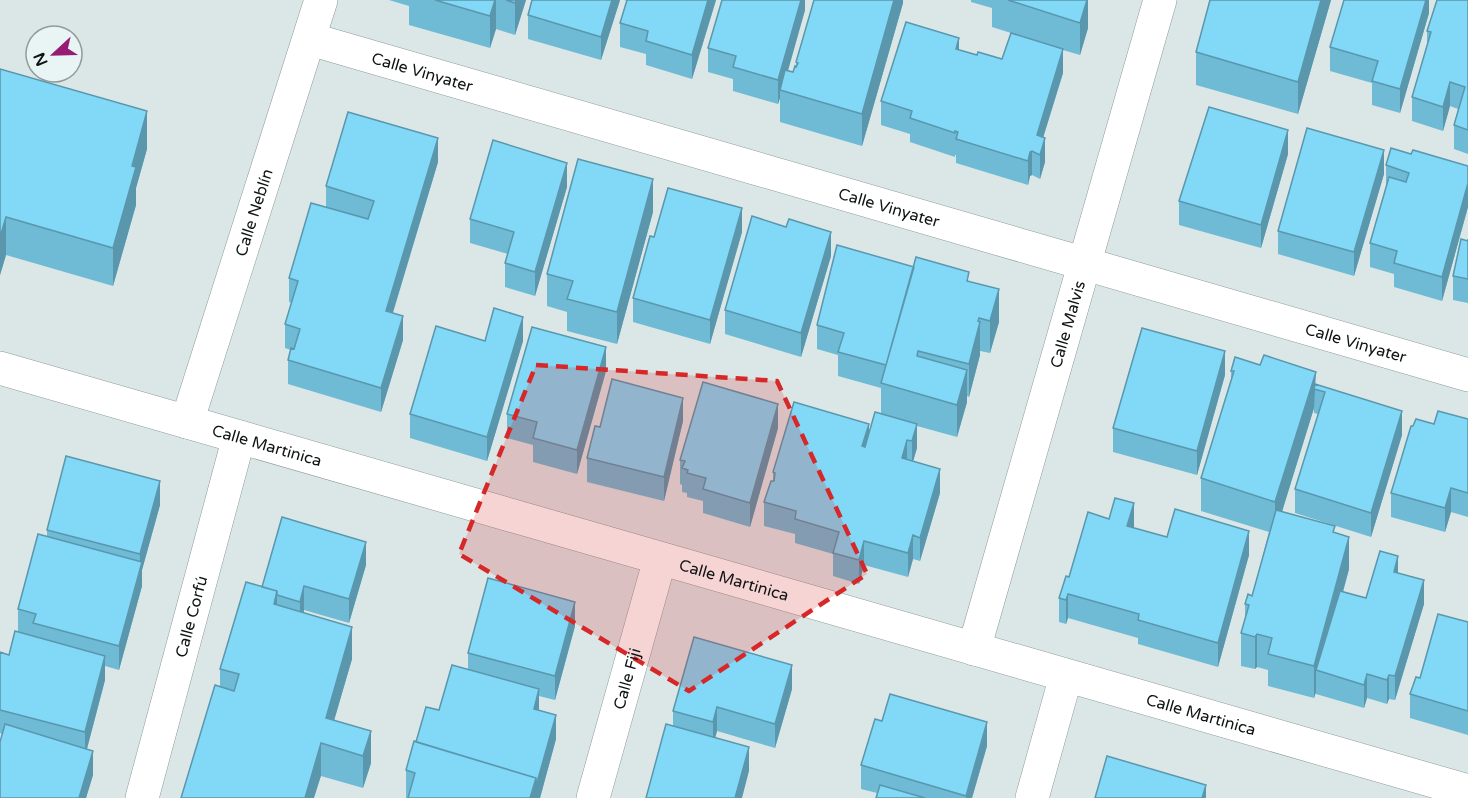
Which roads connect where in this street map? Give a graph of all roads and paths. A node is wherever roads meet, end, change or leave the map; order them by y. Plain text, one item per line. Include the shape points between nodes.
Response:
1 (321, 0) edge
2 (1160, 0) edge
3 (310, 39) junction
4 (1085, 264) junction
5 (0, 368) edge
6 (1468, 375) edge
7 (187, 422) junction
8 (239, 437) junction
9 (660, 559) junction
10 (974, 650) junction
11 (1066, 676) junction
12 (1468, 791) edge
13 (142, 798) edge
14 (593, 798) edge
15 (1032, 798) edge

1 - 3 street, Calle Neblín
2 - 4 street, Calle Malvis
3 - 4 street, Calle Vinyater
3 - 7 street, Calle Neblín
4 - 6 street, Calle Vinyater
4 - 10 street, Calle Malvis
5 - 7 street, Calle Martinica
7 - 8 street, Calle Martinica
8 - 9 street, Calle Martinica
8 - 13 street, Calle Corfú
9 - 10 street, Calle Martinica
9 - 14 street, Calle Fiji
10 - 11 street, Calle Martinica
11 - 12 street, Calle Martinica
11 - 15 street

